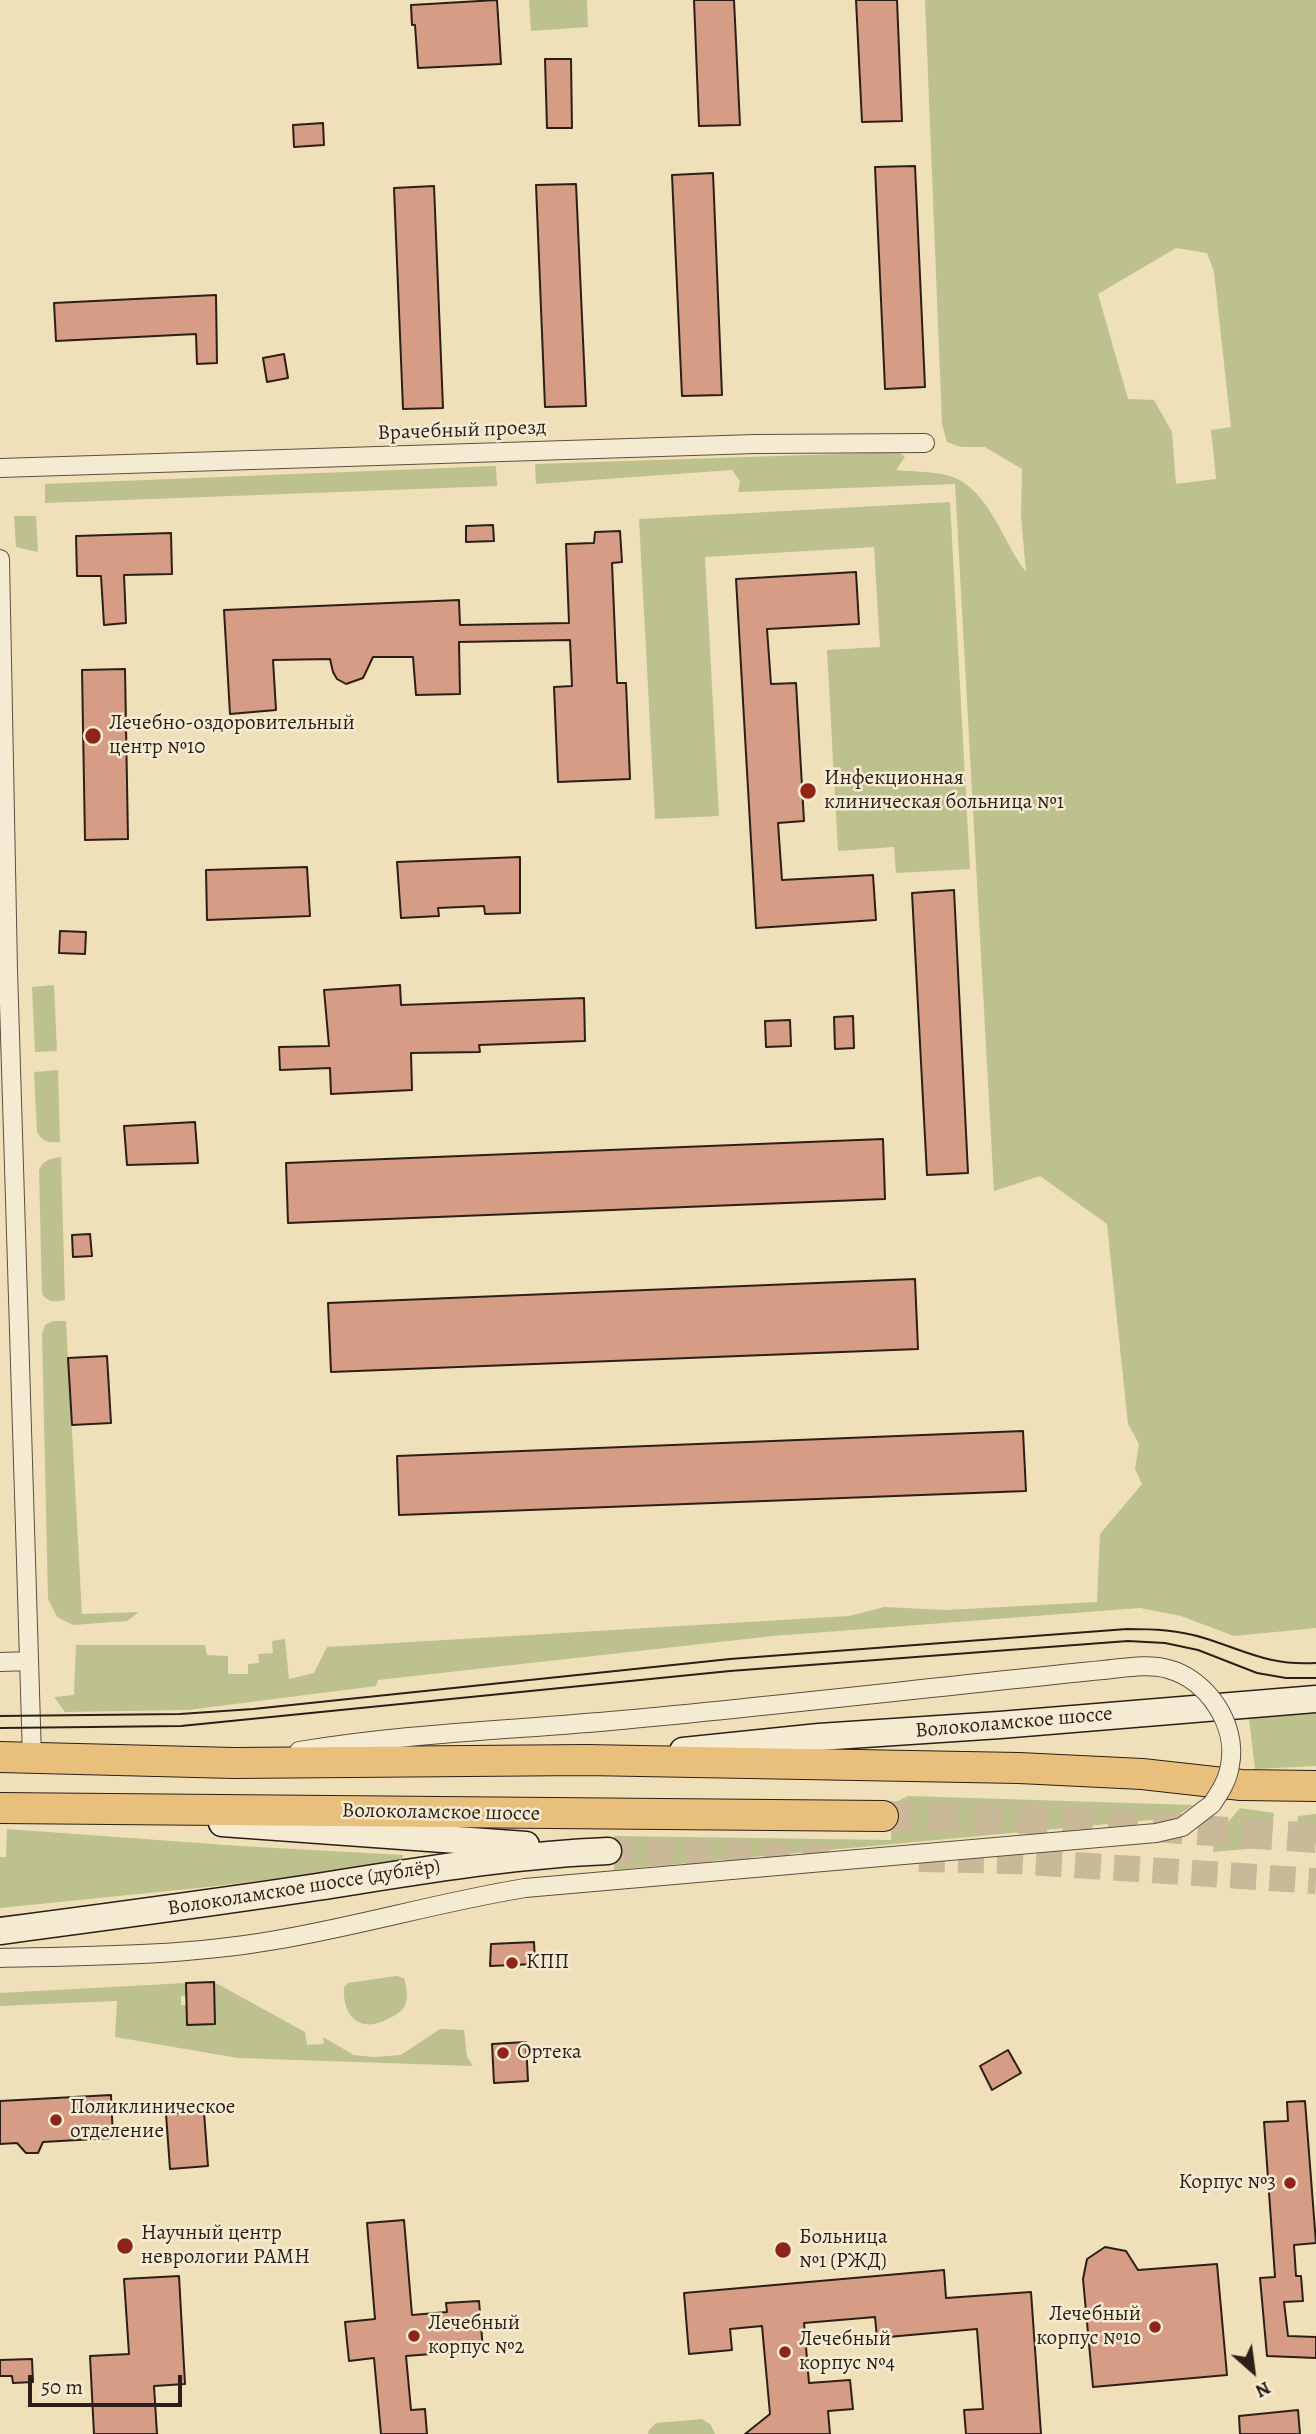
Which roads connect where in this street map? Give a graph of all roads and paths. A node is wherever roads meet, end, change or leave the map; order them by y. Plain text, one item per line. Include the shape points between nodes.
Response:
1 (925, 443) dead end
2 (0, 468) edge
3 (0, 559) edge
4 (29, 1661) junction
5 (0, 1662) edge
6 (1316, 1699) edge
7 (0, 1757) edge
8 (32, 1757) junction
9 (586, 1760) junction
10 (234, 1763) junction
11 (1316, 1786) edge
12 (10, 1808) edge
13 (883, 1816) tunnel mouth
14 (0, 1931) edge
15 (0, 1958) edge

1 - 2 street, Врачебный проезд via 741,444
3 - 4 street
4 - 5 street
4 - 8 street
6 - 9 main road, Волоколамское шоссе
7 - 8 main road, Волоколамское шоссе
8 - 10 main road, Волоколамское шоссе
9 - 10 main road, Волоколамское шоссе
9 - 11 main road, Волоколамское шоссе via 1084,1770 1241,1785
10 - 15 street, bridge via 348,1743 1139,1667 1168,1668 1194,1681 1224,1719 1231,1743 1230,1765 1212,1804 1182,1827 1156,1833 525,1888 271,1941 193,1952
12 - 13 main road, Волоколамское шоссе
12 - 14 main road, Волоколамское шоссе (дублёр) via 608,1851 486,1861

